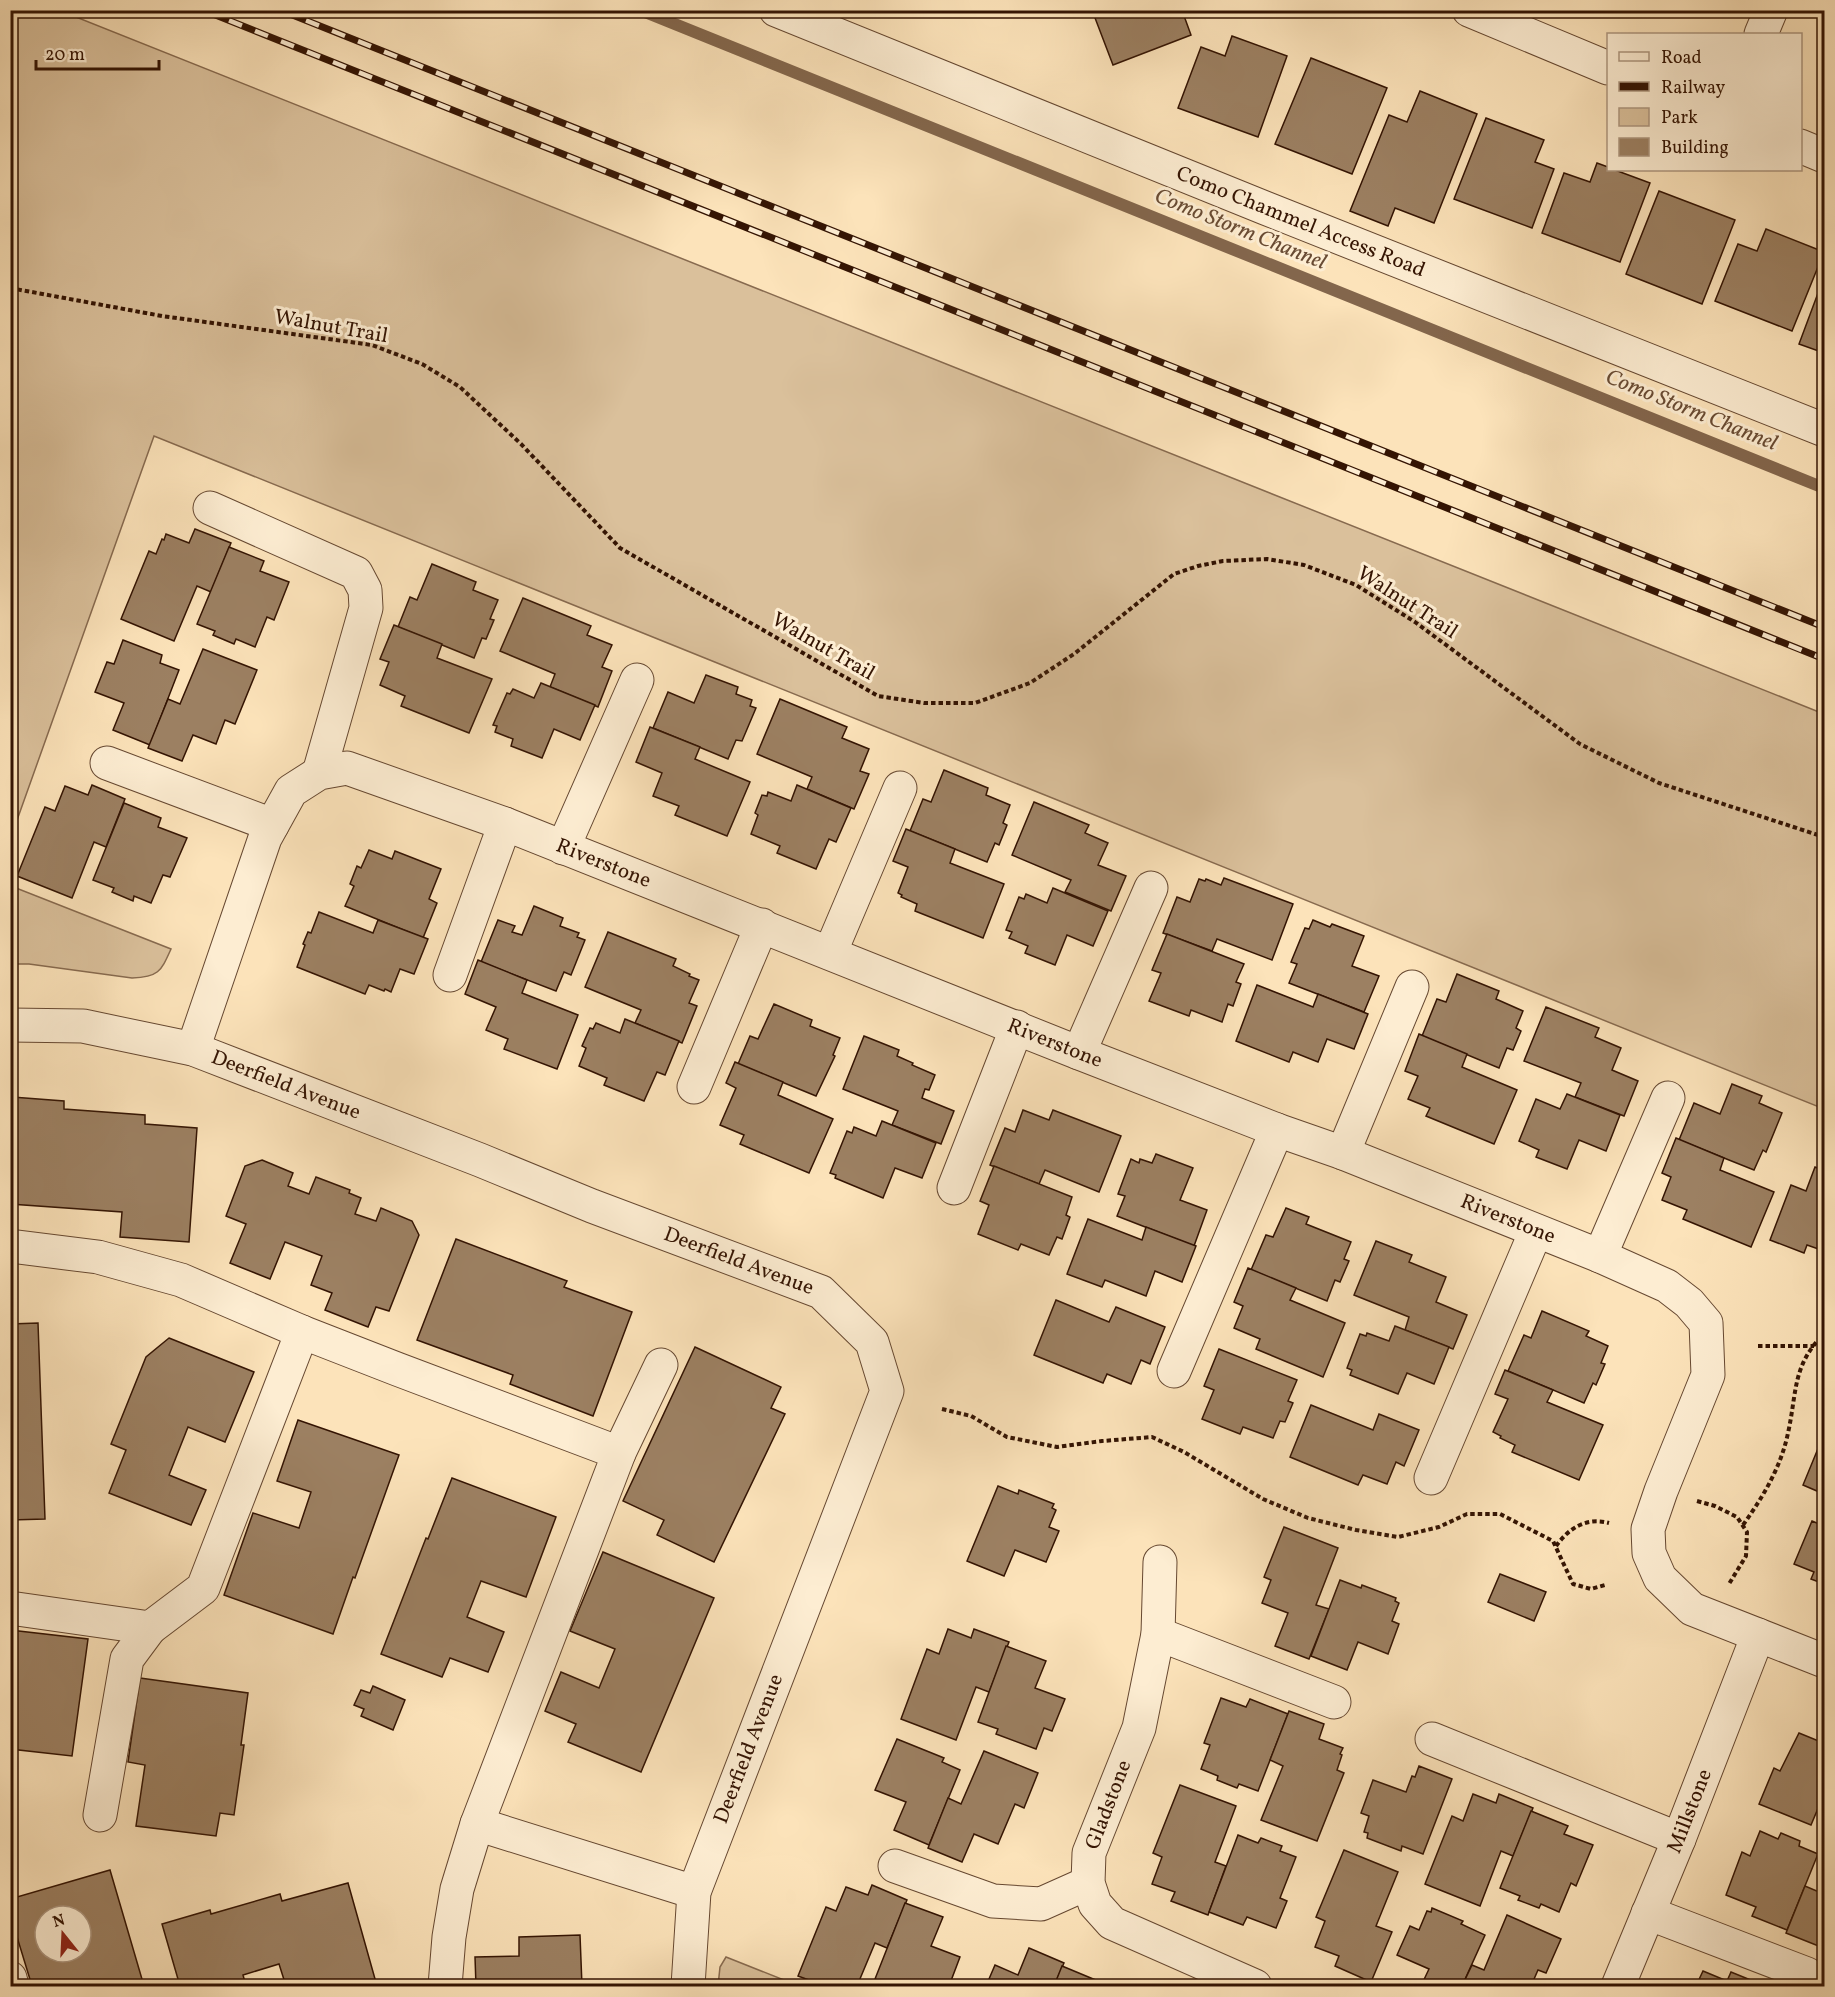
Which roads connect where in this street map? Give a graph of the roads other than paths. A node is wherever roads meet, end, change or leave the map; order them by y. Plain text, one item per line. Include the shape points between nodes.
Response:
1 (776, 10) edge
2 (1469, 10) edge
3 (1771, 10) edge
4 (1761, 33) edge
5 (1607, 68) edge
6 (1802, 147) edge
7 (1824, 156) edge
8 (1824, 430) edge
9 (210, 508) dead end
10 (637, 680) dead end
11 (107, 763) dead end
12 (319, 773) junction
13 (900, 788) dead end
14 (505, 824) junction
15 (272, 825) junction
16 (563, 848) junction
17 (1151, 888) dead end
18 (762, 925) junction
19 (830, 952) junction
20 (450, 975) dead end
21 (1412, 987) dead end
22 (10, 1025) edge
23 (1017, 1028) junction
24 (193, 1049) junction
25 (1079, 1053) junction
26 (694, 1087) dead end
27 (1668, 1098) dead end
28 (1277, 1130) junction
29 (1343, 1153) junction
30 (954, 1188) dead end
31 (1536, 1232) junction
32 (10, 1246) edge
33 (1600, 1256) junction
34 (302, 1332) junction
35 (661, 1365) dead end
36 (1174, 1371) dead end
37 (620, 1453) junction
38 (1431, 1478) dead end
39 (1160, 1562) dead end
40 (10, 1608) edge
41 (150, 1628) junction
42 (1158, 1634) junction
43 (1758, 1635) junction
44 (1824, 1661) edge
45 (1334, 1702) dead end
46 (1432, 1739) dead end
47 (100, 1815) dead end
48 (477, 1824) junction
49 (1679, 1839) junction
50 (895, 1866) dead end
51 (1088, 1883) junction
52 (694, 1892) junction
53 (1648, 1913) junction
54 (1807, 1974) dead end
55 (10, 1978) edge
56 (12, 1986) edge
57 (445, 1986) edge
58 (688, 1986) edge
59 (1255, 1986) edge
60 (1618, 1986) edge

1 - 8 street, Como Chammel Access Road
2 - 5 street
3 - 4 street
6 - 7 street
9 - 12 street via 356,573 365,590 366,608
10 - 16 street
11 - 15 street
12 - 14 street, Riverstone via 347,768
12 - 15 street, Riverstone via 291,791
13 - 19 street
14 - 16 street, Riverstone
14 - 20 street
15 - 24 street, Riverstone
16 - 18 street, Riverstone
17 - 25 street
18 - 19 street, Riverstone
18 - 26 street
19 - 23 street, Riverstone
21 - 29 street
22 - 24 street, Deerfield Avenue via 83,1026
23 - 25 street, Riverstone
23 - 30 street
24 - 52 street, Deerfield Avenue via 821,1292 872,1342 887,1391
25 - 28 street, Riverstone
27 - 33 street
28 - 29 street, Riverstone
28 - 36 street
29 - 31 street, Riverstone
31 - 33 street, Riverstone
31 - 38 street
32 - 34 street via 98,1257 181,1280
33 - 43 street, Riverstone via 1667,1286 1706,1323 1708,1375 1648,1529 1649,1553 1660,1578 1692,1609
34 - 37 street
34 - 41 street via 203,1588
35 - 37 street
37 - 48 street
39 - 42 street, Gladstone
40 - 41 street
41 - 47 street via 127,1659
42 - 45 street
42 - 51 street, Gladstone via 1138,1728 1089,1853
43 - 44 street, Riverstone
43 - 49 street, Millstone
46 - 49 street
48 - 52 street
48 - 57 street via 457,1889
49 - 53 street, Millstone
50 - 51 street via 993,1901 1041,1904
51 - 59 street, Gladstone via 1095,1904 1112,1923
52 - 58 street, Deerfield Avenue
53 - 54 street
53 - 60 street, Millstone
55 - 56 street

